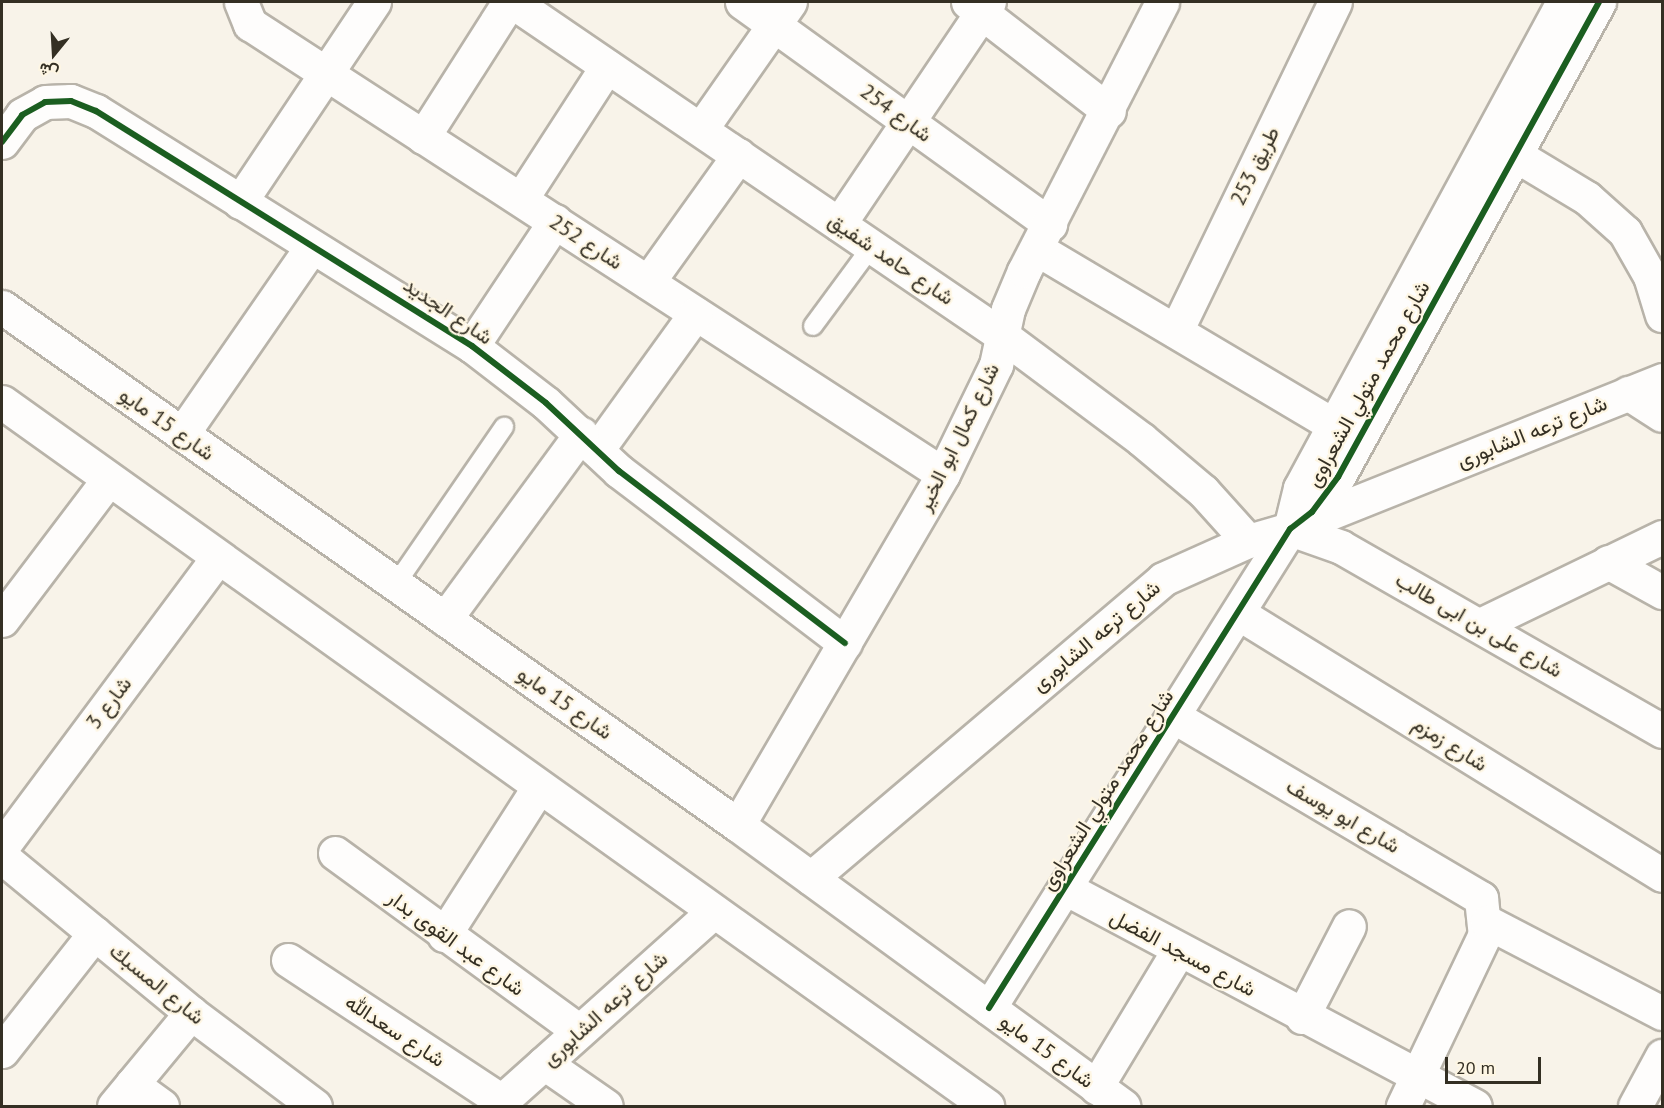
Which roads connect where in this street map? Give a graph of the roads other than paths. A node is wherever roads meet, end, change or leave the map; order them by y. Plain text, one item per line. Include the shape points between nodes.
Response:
1 (241, 2) edge
2 (375, 2) edge
3 (742, 2) edge
4 (1162, 2) edge
5 (1335, 2) edge
6 (1563, 2) edge
7 (1599, 2) edge
8 (522, 4) edge
9 (980, 5) edge
10 (782, 13) edge
11 (607, 66) junction
12 (327, 74) junction
13 (1109, 111) junction
14 (909, 122) junction
15 (701, 129) junction
16 (423, 137) junction
17 (2, 142) edge
18 (1514, 154) junction
19 (739, 155) junction
20 (521, 199) junction
21 (240, 202) junction
22 (555, 221) junction
23 (839, 224) junction
24 (1043, 236) junction
25 (872, 246) junction
26 (311, 248) junction
27 (648, 282) junction
28 (2, 308) edge
29 (695, 314) junction
30 (1662, 315) edge
31 (813, 326) dead end
32 (1176, 332) junction
33 (1003, 336) junction
34 (472, 346) junction
35 (1662, 380) edge
36 (1628, 393) junction
37 (2, 402) edge
38 (1662, 414) edge
39 (1334, 425) junction
40 (504, 427) dead end
41 (182, 434) junction
42 (589, 442) junction
43 (943, 474) junction
44 (108, 480) junction
45 (1290, 529) junction
46 (1662, 537) edge
47 (1248, 541) junction
48 (217, 559) junction
49 (1608, 562) junction
50 (396, 584) junction
51 (1662, 592) edge
52 (1238, 613) junction
53 (445, 619) junction
54 (2, 620) edge
55 (1480, 624) junction
56 (845, 643) junction
57 (1173, 716) junction
58 (1662, 731) edge
59 (538, 788) junction
60 (738, 825) junction
61 (2, 847) edge
62 (334, 853) dead end
63 (2, 857) edge
64 (1662, 875) edge
65 (811, 878) junction
66 (1065, 888) junction
67 (714, 911) junction
68 (1350, 926) dead end
69 (1486, 928) junction
70 (95, 933) junction
71 (444, 935) junction
72 (1178, 951) junction
73 (288, 960) dead end
74 (989, 1008) junction
75 (191, 1013) junction
76 (1662, 1013) edge
77 (1302, 1017) junction
78 (579, 1031) junction
79 (2, 1051) edge
80 (1662, 1056) edge
81 (544, 1063) junction
82 (1417, 1078) junction
83 (1096, 1087) junction
84 (123, 1095) edge
85 (499, 1104) edge
86 (162, 1107) edge
87 (315, 1107) edge
88 (606, 1107) edge
89 (987, 1107) edge
90 (1123, 1107) edge
91 (1403, 1107) edge
92 (1475, 1107) edge
93 (1635, 1107) edge

1 - 12 street, شارع 252 via 250,24
2 - 12 street
3 - 10 street, شارع 254
4 - 13 street, شارع كمال ابو الخير
5 - 32 street, طريق 253
6 - 39 street, شارع محمد متولي الشعراوى
7 - 18 street, شارع محمد متولي الشعراوى
8 - 11 street, شارع حامد شفيق
8 - 16 street
9 - 13 street
9 - 14 street
10 - 14 street, شارع 254
10 - 15 street
11 - 15 street, شارع حامد شفيق
11 - 20 street
12 - 16 street, شارع 252
12 - 21 street
13 - 24 street, شارع كمال ابو الخير
14 - 23 street
14 - 24 street, شارع 254
15 - 19 street, شارع حامد شفيق
16 - 20 street, شارع 252
17 - 21 street, شارع الجديد via 22,115 45,102 71,101 96,111
18 - 30 street via 1587,198 1625,232 1650,276
18 - 45 street, شارع محمد متولي الشعراوى via 1338,477 1312,512
19 - 23 street, شارع حامد شفيق
19 - 27 street
20 - 22 street, شارع 252
21 - 26 street, شارع الجديد
22 - 27 street, شارع 252
22 - 34 street
23 - 25 street, شارع حامد شفيق
24 - 32 street, شارع 254
24 - 33 street, شارع كمال ابو الخير via 1008,309
25 - 31 lane
25 - 33 street, شارع حامد شفيق
26 - 34 street, شارع الجديد via 394,294
26 - 41 street
27 - 29 street, شارع 252
28 - 41 street, شارع 15 مايو
29 - 42 street
29 - 43 street, شارع 252
32 - 39 street, شارع 254
33 - 43 street, شارع كمال ابو الخير via 996,365
33 - 47 street, شارع حامد شفيق via 1141,439 1203,491
34 - 42 street, شارع الجديد
35 - 36 street, شارع ترعه الشابورى
36 - 38 street
36 - 45 street, شارع ترعه الشابورى
37 - 44 street
39 - 45 street, شارع محمد متولي الشعراوى via 1300,488
40 - 50 lane
41 - 50 street, شارع 15 مايو
42 - 53 street
42 - 56 street, شارع الجديد via 619,471
43 - 56 street, شارع كمال ابو الخير
44 - 48 street
44 - 54 street
45 - 47 street, شارع ترعه الشابورى
45 - 52 street, شارع محمد متولي الشعراوى
45 - 55 street, شارع على بن ابى طالب via 1341,547
46 - 49 street
47 - 65 street, شارع ترعه الشابورى via 1163,579
48 - 59 street
48 - 61 street, شارع 3
49 - 51 street
49 - 55 street
50 - 53 street, شارع 15 مايو
52 - 57 street, شارع محمد متولي الشعراوى
52 - 64 street, شارع زمزم
53 - 60 street, شارع 15 مايو
55 - 58 street, شارع على بن ابى طالب
56 - 60 street, شارع كمال ابو الخير
57 - 66 street, شارع محمد متولي الشعراوى
57 - 69 street, شارع ابو يوسف via 1473,891 1481,898
59 - 67 street
59 - 71 street
60 - 65 street, شارع 15 مايو
62 - 71 street, شارع عبد القوى بدار
63 - 70 street, شارع المسبك
65 - 74 street, شارع 15 مايو
66 - 72 street, شارع مسجد الفضل
66 - 74 street, شارع محمد متولي الشعراوى
67 - 78 street, شارع ترعه الشابورى
67 - 89 street
68 - 77 street
69 - 76 street
69 - 82 street
70 - 75 street, شارع المسبك
70 - 79 street
71 - 78 street, شارع عبد القوى بدار
72 - 77 street, شارع مسجد الفضل
72 - 83 street
73 - 85 street, شارع سعدالله
74 - 83 street, شارع 15 مايو
75 - 84 street
75 - 87 street, شارع المسبك
77 - 82 street, شارع مسجد الفضل
78 - 81 street, شارع ترعه الشابورى
80 - 93 street
81 - 85 street, شارع ترعه الشابورى
81 - 88 street
82 - 91 street
82 - 92 street, شارع مسجد الفضل
83 - 90 street, شارع 15 مايو
84 - 86 street

